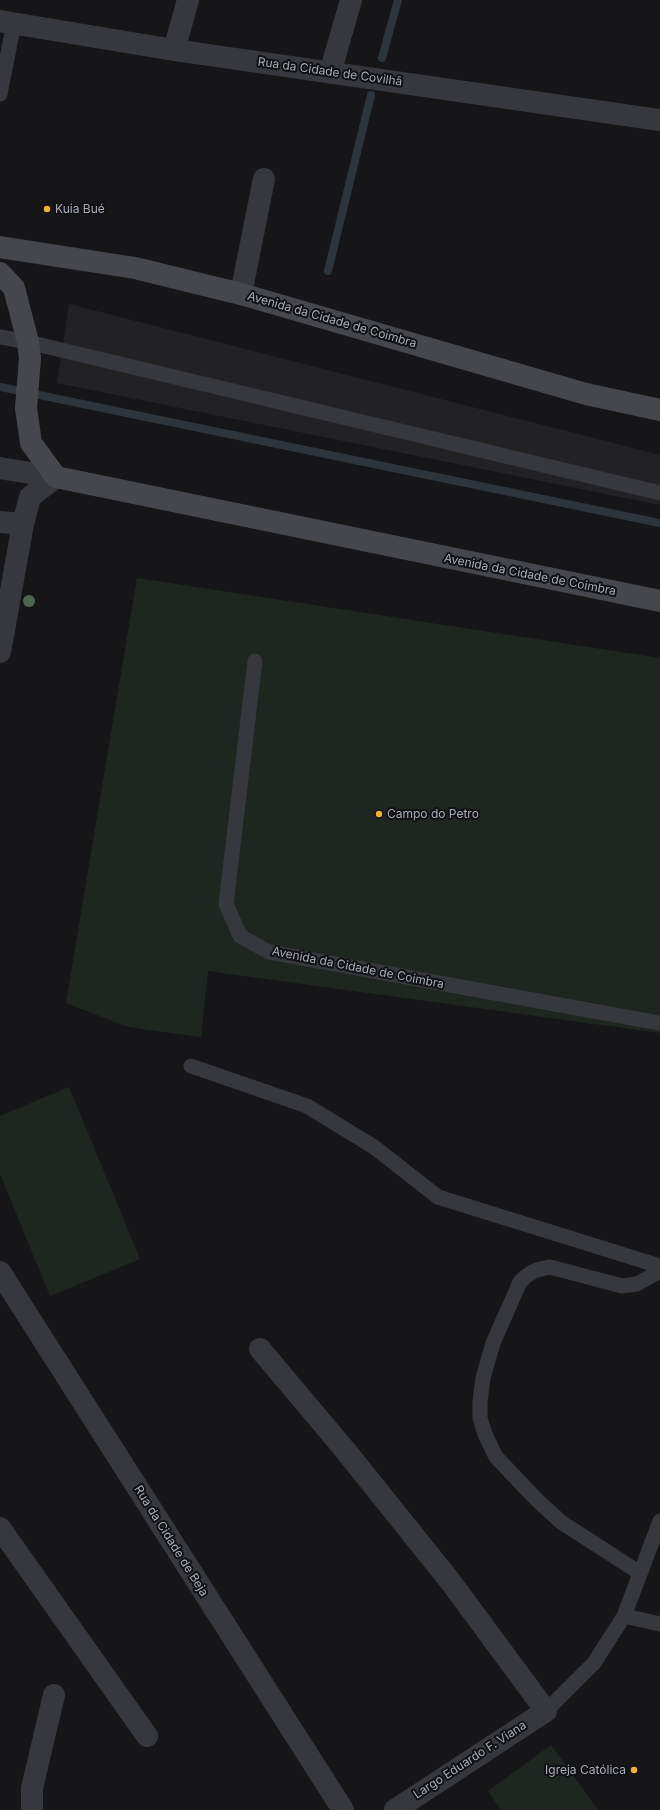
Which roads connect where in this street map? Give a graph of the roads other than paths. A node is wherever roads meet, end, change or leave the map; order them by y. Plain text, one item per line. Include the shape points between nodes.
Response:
1 (188, 0) edge
2 (351, 0) edge
3 (7, 22) edge
4 (174, 50) junction
5 (330, 73) junction
6 (0, 94) edge
7 (660, 120) edge
8 (264, 179) dead end
9 (0, 247) edge
10 (0, 273) edge
11 (241, 294) junction
12 (0, 337) edge
13 (28, 342) junction
14 (660, 410) edge
15 (0, 468) edge
16 (56, 477) junction
17 (660, 493) edge
18 (0, 522) edge
19 (23, 524) junction
20 (660, 601) edge
21 (0, 652) edge
22 (255, 661) dead end
23 (660, 1023) edge
24 (191, 1066) dead end
25 (660, 1266) edge
26 (660, 1271) edge
27 (0, 1272) edge
28 (260, 1349) dead end
29 (660, 1521) edge
30 (4, 1539) edge
31 (640, 1573) junction
32 (624, 1616) junction
33 (660, 1624) edge
34 (54, 1695) dead end
35 (546, 1711) junction
36 (147, 1736) dead end
37 (32, 1810) edge
38 (343, 1810) edge
39 (395, 1810) edge

1 - 4 street
2 - 5 street
3 - 4 street, Rua da Cidade de Covilhã
3 - 6 lane
4 - 5 street, Rua da Cidade de Covilhã
5 - 7 street, Rua da Cidade de Covilhã
8 - 11 street
9 - 11 main road, Avenida da Cidade de Coimbra via 135,268
10 - 13 main road via 14,288
11 - 14 main road, Avenida da Cidade de Coimbra via 571,390
12 - 13 lane
13 - 16 main road via 30,358 26,408 31,443
13 - 17 lane
15 - 16 street, Avenida da Cidade de Coimbra
16 - 19 street via 30,496
16 - 20 main road, Avenida da Cidade de Coimbra
18 - 19 street
19 - 21 street
22 - 23 lane, Avenida da Cidade de Coimbra via 226,904 240,936 269,952
24 - 25 lane via 307,1106 374,1147 438,1197
26 - 31 lane via 637,1284 622,1286 550,1267 527,1274 520,1282 493,1343 483,1378 480,1402 484,1434 496,1457 561,1522
27 - 38 street, Rua da Cidade de Beja
28 - 35 street via 450,1581
29 - 31 lane
30 - 36 street
31 - 32 lane
32 - 33 lane
32 - 35 lane via 594,1662
34 - 37 street via 32,1788
35 - 39 street, Largo Eduardo F. Viana

